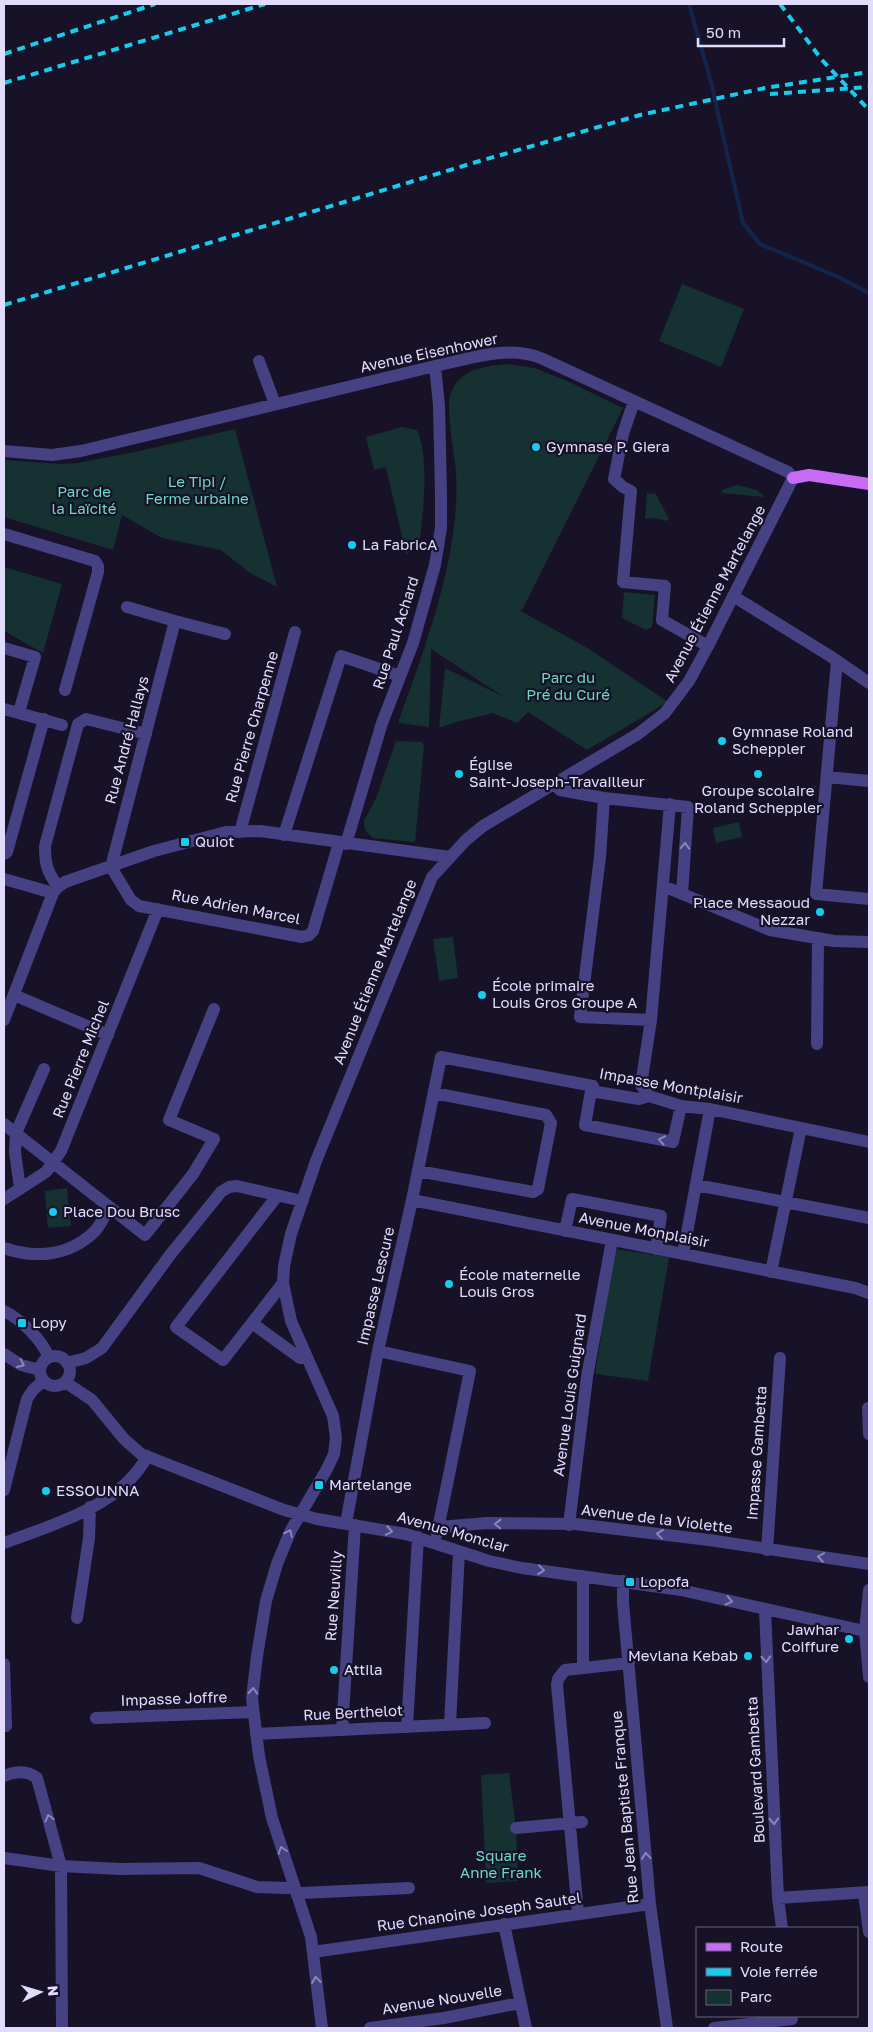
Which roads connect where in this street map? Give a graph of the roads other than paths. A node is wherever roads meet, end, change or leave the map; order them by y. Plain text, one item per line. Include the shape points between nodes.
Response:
1 (259, 361) dead end
2 (435, 366) junction
3 (634, 401) junction
4 (275, 404) junction
5 (4, 451) edge
6 (793, 478) junction
7 (869, 484) edge
8 (4, 534) edge
9 (733, 596) junction
10 (127, 607) dead end
11 (175, 621) junction
12 (295, 632) dead end
13 (225, 634) dead end
14 (708, 646) junction
15 (4, 648) edge
16 (837, 661) junction
17 (400, 676) junction
18 (869, 683) edge
19 (66, 690) dead end
20 (4, 709) edge
21 (19, 712) junction
22 (44, 719) junction
23 (62, 725) dead end
24 (146, 734) junction
25 (827, 777) junction
26 (869, 781) edge
27 (554, 783) junction
28 (604, 798) junction
29 (670, 804) junction
30 (240, 832) junction
31 (284, 835) junction
32 (342, 843) junction
33 (4, 854) edge
34 (450, 857) junction
35 (110, 867) junction
36 (4, 879) edge
37 (663, 886) junction
38 (55, 890) junction
39 (682, 894) junction
40 (869, 899) edge
41 (158, 909) junction
42 (818, 938) junction
43 (869, 942) edge
44 (14, 995) junction
45 (214, 1009) dead end
46 (4, 1020) edge
47 (652, 1020) junction
48 (108, 1035) junction
49 (817, 1044) dead end
50 (441, 1057) joint
51 (44, 1069) dead end
52 (591, 1091) junction
53 (434, 1093) junction
54 (649, 1096) junction
55 (680, 1106) junction
56 (710, 1109) junction
57 (4, 1124) edge
58 (801, 1128) junction
59 (16, 1133) junction
60 (869, 1142) edge
61 (53, 1163) junction
62 (418, 1171) junction
63 (696, 1185) junction
64 (20, 1189) junction
65 (277, 1196) junction
66 (4, 1199) edge
67 (412, 1200) junction
68 (302, 1201) junction
69 (786, 1202) junction
70 (110, 1208) junction
71 (869, 1218) edge
72 (565, 1231) junction
73 (612, 1240) junction
74 (4, 1248) edge
75 (656, 1249) junction
76 (683, 1254) junction
77 (771, 1272) junction
78 (284, 1283) junction
79 (869, 1293) edge
80 (4, 1311) edge
81 (252, 1323) junction
82 (378, 1351) junction
83 (4, 1354) edge
84 (48, 1357) junction
85 (307, 1357) junction
86 (780, 1358) dead end
87 (67, 1362) junction
88 (42, 1375) junction
89 (64, 1382) junction
90 (868, 1408) dead end
91 (869, 1434) edge
92 (147, 1456) junction
93 (4, 1490) edge
94 (90, 1507) junction
95 (300, 1515) junction
96 (350, 1524) junction
97 (569, 1525) junction
98 (439, 1527) junction
99 (418, 1537) junction
100 (432, 1541) junction
101 (4, 1542) edge
102 (767, 1550) junction
103 (459, 1552) junction
104 (869, 1564) edge
105 (583, 1576) junction
106 (623, 1581) junction
107 (869, 1590) edge
108 (765, 1610) junction
109 (77, 1618) dead end
110 (867, 1631) edge
111 (4, 1664) edge
112 (583, 1668) junction
113 (629, 1669) junction
114 (869, 1677) edge
115 (253, 1712) junction
116 (96, 1718) dead end
117 (485, 1723) dead end
118 (450, 1724) junction
119 (6, 1726) dead end
120 (407, 1727) junction
121 (342, 1730) junction
122 (256, 1734) junction
123 (4, 1776) edge
124 (576, 1822) junction
125 (516, 1828) dead end
126 (4, 1858) edge
127 (61, 1866) junction
128 (409, 1888) dead end
129 (296, 1891) junction
130 (867, 1893) edge
131 (778, 1898) junction
132 (650, 1904) junction
133 (578, 1913) junction
134 (504, 1924) junction
135 (782, 1927) edge
136 (869, 1932) edge
137 (313, 1952) junction
138 (520, 2004) junction
139 (793, 2021) edge
140 (62, 2028) edge
141 (322, 2028) edge
142 (370, 2028) edge
143 (526, 2028) edge
144 (667, 2028) edge
145 (714, 2028) edge

1 - 4 street
2 - 3 street, Avenue Eisenhower via 491,354 537,356
2 - 4 street, Avenue Eisenhower
2 - 17 street, Rue Paul Achard via 439,405 441,528 429,586
3 - 6 street, Avenue Eisenhower via 788,472
3 - 14 street via 614,479 631,490 623,582 665,586 662,620
4 - 5 street, Avenue Eisenhower via 74,452 52,455
6 - 7 main road via 809,475
6 - 9 street, Avenue Étienne Martelange
8 - 19 street via 95,561 98,566
9 - 14 street, Avenue Étienne Martelange
9 - 16 street
10 - 11 street
11 - 13 street
11 - 24 street, Rue André Hallays
12 - 30 street, Rue Pierre Charpenne
14 - 27 street, Avenue Étienne Martelange via 689,681 665,713 638,734
15 - 21 street via 35,657
16 - 18 street
16 - 25 street
17 - 31 street via 341,656
17 - 32 street, Rue Paul Achard
20 - 21 street
21 - 22 street
22 - 23 street
22 - 33 street
24 - 35 street, Rue André Hallays
24 - 38 street via 86,719 78,724 45,846 44,860
25 - 26 street
25 - 40 street via 816,894
27 - 28 street via 560,790
27 - 34 street, Avenue Étienne Martelange via 483,826
28 - 29 street
28 - 47 street via 580,1017
29 - 37 street
39 -> 29 street via 688,807
30 - 31 street
30 - 35 street via 194,840
31 - 32 street
32 - 34 street
32 - 41 street, Rue Adrien Marcel via 313,931 308,935 302,937
34 - 68 street, Avenue Étienne Martelange via 432,877 416,912
35 - 38 street via 65,882
35 - 41 street, Rue Adrien Marcel via 131,900 139,906
36 - 38 street
37 - 39 street
37 - 47 street
38 - 44 street
39 - 42 street via 770,930
41 - 48 street, Rue Pierre Michel
42 - 43 street
42 - 49 street
44 - 46 street
44 - 48 street
45 - 70 street via 169,1120 214,1139 193,1174 145,1235
47 - 54 street via 641,1084
48 - 61 street, Rue Pierre Michel via 61,1151
50 - 52 street, Impasse Montplaisir via 593,1086
50 - 53 street, Impasse Lescure
51 - 59 street
52 - 54 street, Impasse Montplaisir via 639,1099
55 -> 52 street via 673,1142 585,1125
53 - 62 street, Impasse Lescure
53 - 62 street via 546,1115 551,1123 538,1189 534,1192
54 - 55 street, Impasse Montplaisir
55 - 56 street, Impasse Montplaisir
56 - 58 street, Impasse Montplaisir
56 - 63 street
57 - 59 street
58 - 60 street, Impasse Montplaisir
58 - 69 street
59 - 61 street
59 - 64 street
61 - 64 street, Rue Pierre Michel via 46,1172
61 - 70 street
62 - 67 street, Impasse Lescure
63 - 69 street
63 - 76 street
64 - 66 street, Rue Pierre Michel
65 - 68 street
65 - 81 street via 176,1327 224,1360
65 - 87 street via 237,1186 222,1192 102,1348 86,1358
67 - 72 street, Avenue Monplaisir
67 - 82 street, Impasse Lescure
68 - 78 street, Avenue Étienne Martelange via 286,1250
69 - 71 street
69 - 77 street
70 - 74 street via 96,1230 72,1247 43,1255 28,1255
72 - 73 street, Avenue Monplaisir
72 - 75 street via 572,1199 661,1216
73 - 75 street, Avenue Monplaisir
73 - 97 street, Avenue Louis Guignard via 587,1377
75 - 76 street, Avenue Monplaisir
76 - 77 street, Avenue Monplaisir
77 - 79 street, Avenue Monplaisir
78 - 81 street
78 - 85 street, Avenue Étienne Martelange via 291,1321
80 - 84 street via 33,1334
81 - 85 street via 300,1358
82 - 96 street, Impasse Lescure
82 - 98 street via 470,1371
83 -> 88 street
84 - 87 street via 59,1356
84 - 88 street via 41,1365
85 - 95 street, Avenue Étienne Martelange via 334,1416 336,1438 334,1454 327,1469
86 - 102 street, Impasse Gambetta
87 - 89 street via 68,1376
88 - 89 street via 50,1385 58,1386
88 - 93 street via 27,1400
89 - 92 street, Avenue Monclar via 92,1400 134,1448
90 - 91 street
92 - 94 street via 136,1475
92 - 95 street, Avenue Monclar
94 - 101 street
94 - 109 street via 89,1538
95 - 96 street, Avenue Monclar
115 -> 95 street, Avenue Étienne Martelange via 257,1656 268,1594 285,1543
96 -> 99 street, Avenue Monclar
96 - 121 street, Rue Neuvilly
97 -> 98 street, Avenue de la Violette via 487,1523
102 -> 97 street, Avenue de la Violette via 709,1540
98 - 100 street
99 - 100 street, Avenue Monclar
99 - 120 street
100 - 103 street, Avenue Monclar
104 -> 102 street, Avenue de la Violette
103 -> 105 street, Avenue Monclar via 522,1568
103 - 118 street
105 - 106 street, Avenue Monclar
105 - 112 street
106 -> 108 street, Avenue Monclar via 681,1590
106 - 113 street, Rue Jean Baptiste Franque
107 - 110 street
108 - 110 street, Avenue Monclar
108 -> 131 street, Boulevard Gambetta
110 - 114 street
111 - 119 street
112 - 113 street
112 - 124 street via 565,1670 557,1685
132 -> 113 street, Rue Jean Baptiste Franque
115 - 116 street, Impasse Joffre
115 - 122 street, Avenue Étienne Martelange
117 - 118 street, Rue Berthelot
118 - 120 street, Rue Berthelot
120 - 121 street, Rue Berthelot
121 - 122 street, Rue Berthelot
129 -> 122 street, Avenue Étienne Martelange via 272,1818
127 -> 123 street via 37,1778 29,1772 13,1772
124 - 125 street
124 - 133 street
126 - 127 street
127 - 129 street via 199,1868 257,1887
127 - 140 street
128 - 129 street
129 - 137 street, Avenue Étienne Martelange
130 - 131 street
130 - 136 street
131 - 135 street, Boulevard Gambetta
132 - 133 street, Rue Chanoine Joseph Sautel
132 - 144 street, Rue Jean Baptiste Franque
133 - 134 street, Rue Chanoine Joseph Sautel
134 - 137 street, Rue Chanoine Joseph Sautel
134 - 138 street
141 -> 137 street, Avenue Étienne Martelange
138 - 142 street, Avenue Nouvelle
138 - 143 street
139 - 145 street

